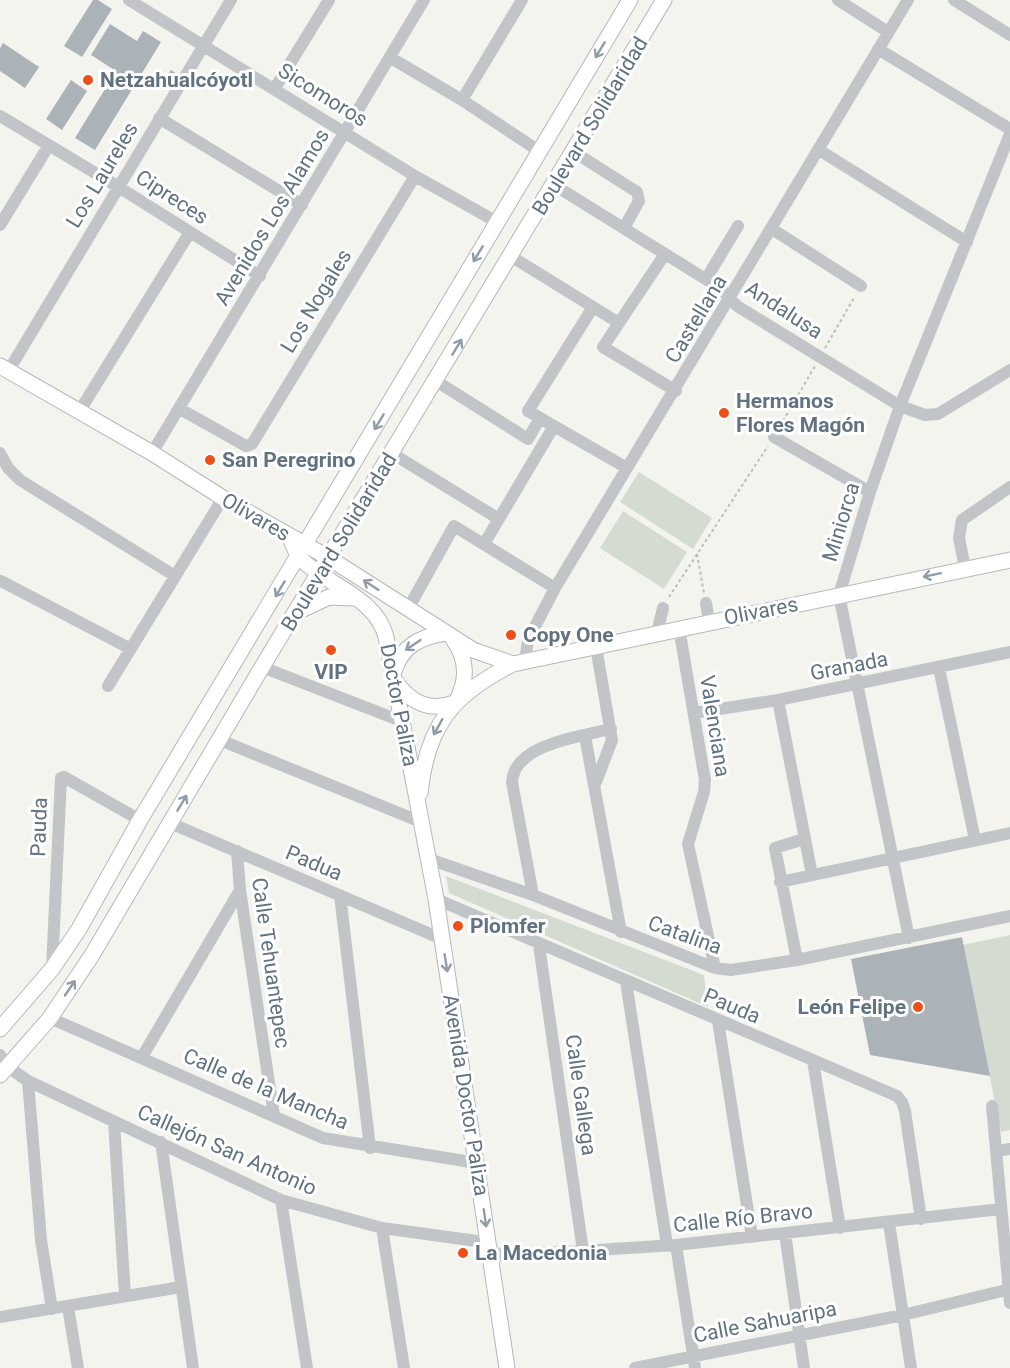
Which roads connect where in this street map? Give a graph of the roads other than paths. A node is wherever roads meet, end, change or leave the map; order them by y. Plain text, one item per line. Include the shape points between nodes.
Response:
1 (129, 0) edge
2 (231, 0) edge
3 (328, 0) edge
4 (424, 0) edge
5 (522, 0) edge
6 (630, 0) edge
7 (664, 0) edge
8 (838, 0) edge
9 (908, 0) edge
10 (954, 0) edge
11 (888, 32) junction
12 (1010, 35) edge
13 (204, 46) junction
14 (878, 49) junction
15 (390, 58) junction
16 (275, 88) junction
17 (462, 100) junction
18 (0, 116) edge
19 (159, 118) junction
20 (1010, 129) edge
21 (345, 131) junction
22 (1010, 134) edge
23 (49, 145) junction
24 (819, 150) junction
25 (539, 151) junction
26 (574, 152) junction
27 (415, 176) junction
28 (554, 185) junction
29 (117, 186) junction
30 (302, 205) junction
31 (2, 216) edge
32 (497, 222) junction
33 (738, 226) dead end
34 (624, 228) junction
35 (772, 229) junction
36 (190, 232) junction
37 (967, 242) junction
38 (665, 254) junction
39 (512, 256) junction
40 (260, 276) junction
41 (706, 279) junction
42 (861, 286) road end
43 (730, 300) junction
44 (592, 307) junction
45 (619, 323) junction
46 (4, 368) edge
47 (1010, 370) edge
48 (436, 381) junction
49 (676, 391) junction
50 (900, 406) junction
51 (180, 410) junction
52 (79, 412) junction
53 (540, 418) junction
54 (554, 426) junction
55 (774, 437) road end
56 (0, 453) edge
57 (152, 453) junction
58 (393, 454) junction
59 (627, 468) junction
60 (1010, 487) edge
61 (870, 492) junction
62 (223, 498) junction
63 (499, 519) junction
64 (484, 543) junction
65 (303, 551) junction
66 (329, 558) junction
67 (1010, 560) edge
68 (964, 568) junction
69 (320, 573) junction
70 (175, 576) junction
71 (1, 581) edge
72 (555, 588) junction
73 (838, 595) junction
74 (356, 599) junction
75 (706, 603) road end
76 (663, 608) road end
77 (408, 609) junction
78 (297, 613) junction
79 (709, 621) junction
80 (679, 628) junction
81 (657, 633) junction
82 (449, 635) junction
83 (596, 647) junction
84 (129, 648) junction
85 (1010, 652) edge
86 (519, 663) junction
87 (262, 667) junction
88 (939, 668) junction
89 (395, 677) junction
90 (857, 684) junction
91 (108, 686) dead end
92 (456, 700) junction
93 (778, 700) junction
94 (694, 713) junction
95 (402, 721) junction
96 (611, 729) junction
97 (585, 736) junction
98 (220, 740) junction
99 (595, 786) junction
100 (420, 817) junction
101 (140, 820) junction
102 (170, 823) junction
103 (1010, 833) edge
104 (804, 839) junction
105 (975, 840) junction
106 (237, 851) junction
107 (892, 857) junction
108 (429, 859) junction
109 (812, 875) junction
110 (780, 882) junction
111 (240, 890) junction
112 (340, 895) junction
113 (533, 895) junction
114 (436, 899) junction
115 (1010, 916) edge
116 (621, 932) junction
117 (909, 938) junction
118 (442, 939) junction
119 (539, 945) junction
120 (797, 960) junction
121 (715, 968) junction
122 (52, 969) junction
123 (626, 982) junction
124 (0, 1005) edge
125 (17, 1008) junction
126 (50, 1018) junction
127 (718, 1021) junction
128 (0, 1029) edge
129 (142, 1057) junction
130 (813, 1061) junction
131 (3, 1066) edge
132 (28, 1081) junction
133 (992, 1106) dead end
134 (274, 1116) junction
135 (114, 1121) junction
136 (161, 1142) junction
137 (370, 1148) junction
138 (1010, 1149) edge
139 (996, 1151) junction
140 (477, 1163) junction
141 (281, 1200) junction
142 (1001, 1209) junction
143 (921, 1219) junction
144 (889, 1223) junction
145 (382, 1228) junction
146 (840, 1228) junction
147 (785, 1233) junction
148 (752, 1237) junction
149 (672, 1245) junction
150 (490, 1250) junction
151 (583, 1251) junction
152 (181, 1287) junction
153 (1009, 1290) edge
154 (125, 1296) junction
155 (1010, 1303) edge
156 (68, 1307) junction
157 (52, 1309) junction
158 (903, 1315) junction
159 (0, 1317) edge
160 (799, 1336) junction
161 (694, 1362) edge
162 (78, 1368) edge
163 (193, 1368) edge
164 (307, 1368) edge
165 (404, 1368) edge
166 (507, 1368) edge
167 (635, 1368) edge
168 (804, 1368) edge
169 (911, 1368) edge

1 - 13 street, Sicomoros
2 - 13 street, Los Laureles
3 - 16 street
4 - 15 street, Avenidos Los Alamos
5 - 17 street
6 -> 25 main road, Boulevard Solidaridad
7 - 26 main road, Boulevard Solidaridad
8 - 11 street
9 - 11 street, Castellana
10 - 12 street
11 - 14 street, Castellana
13 - 16 street, Sicomoros
13 - 19 street, Los Laureles
14 - 20 street
14 - 24 street, Castellana
15 - 17 street
15 - 21 street, Avenidos Los Alamos
16 - 21 street, Sicomoros
17 - 25 street
18 - 23 street, Cipreces
19 - 29 street, Los Laureles
19 - 30 street
21 - 27 street, Sicomoros
21 - 30 street, Avenidos Los Alamos
22 - 37 street, Miniorca
23 - 29 street, Cipreces
23 - 31 street
24 - 35 street, Castellana
24 - 37 street
25 - 32 main road, Boulevard Solidaridad
26 - 28 main road, Boulevard Solidaridad
26 - 34 street via 637,192 639,201
27 - 32 street, Sicomoros
27 - 51 street, Los Nogales via 249,446
28 - 34 street, Andalusa
28 - 39 main road, Boulevard Solidaridad
29 - 36 street, Cipreces
29 - 46 street, Los Laureles
30 - 40 street, Avenidos Los Alamos
32 -> 65 main road, Boulevard Solidaridad
33 - 41 street
34 - 38 street, Andalusa
35 - 42 street
35 - 43 street, Castellana
36 - 40 street, Cipreces
36 - 52 street
37 - 50 street, Miniorca
38 - 41 street, Andalusa
38 - 45 street
39 - 44 street
48 -> 39 main road, Boulevard Solidaridad
40 - 51 street, Avenidos Los Alamos
41 - 43 street, Andalusa
43 - 49 street, Castellana
43 - 50 street, Andalusa
44 - 45 street
44 - 53 street via 528,411
45 - 49 street via 603,347
46 - 52 main road, Olivares
47 - 50 street, Andalusa via 938,414 925,416
48 - 53 street via 528,439
48 - 58 main road, Boulevard Solidaridad
49 - 59 street, Castellana
50 - 61 street, Miniorca
51 - 57 street, Avenidos Los Alamos
52 - 57 main road, Olivares
53 - 54 street
54 - 59 street
54 - 63 street
55 - 61 street
56 - 70 street via 20,480
57 - 62 main road, Olivares
58 - 63 street
58 - 66 main road, Boulevard Solidaridad
59 - 72 street, Castellana
60 - 68 street via 962,520 959,538
61 - 73 street, Miniorca
62 - 65 main road, Olivares via 290,538
62 - 70 street
63 - 64 street
64 - 72 street
64 - 77 street via 454,526
65 - 66 main road, Olivares
65 - 69 main road, Doctor Paliza
65 -> 101 main road, Boulevard Solidaridad
66 - 69 main road, Boulevard Solidaridad
77 -> 66 main road, Olivares
67 - 68 main road, Olivares
68 -> 73 main road, Olivares
69 - 74 main road, Doctor Paliza
69 - 78 main road, Boulevard Solidaridad
70 - 84 street
71 - 84 street
72 - 86 street, Castellana
73 - 79 main road, Olivares
73 - 90 street, Miniorca
74 - 78 main road via 329,597
74 - 89 main road, Doctor Paliza via 382,625
75 - 79 street
76 - 81 street
77 - 82 main road, Olivares
78 - 87 main road, Boulevard Solidaridad
79 - 80 main road, Olivares
80 - 81 main road, Olivares
80 - 94 street, Valenciana
81 - 83 main road, Olivares
82 - 86 main road, Olivares via 485,656
82 -> 89 main road via 427,637 409,646 399,658
82 - 92 main road via 460,651 465,670
83 - 86 main road, Olivares
83 - 96 street
84 - 91 street
85 - 88 street, Granada
86 - 92 main road, Olivares via 483,680
87 - 95 street
87 - 98 main road, Boulevard Solidaridad
88 - 90 street, Granada
88 - 105 street
89 - 92 main road via 410,699 420,704 438,706
89 - 95 main road, Doctor Paliza
90 - 93 street, Granada
90 - 107 street, Miniorca
92 -> 100 main road, Olivares via 427,749
93 - 94 street, Granada
93 - 104 street
94 - 121 street, Valenciana via 705,780 688,844
95 - 100 main road, Doctor Paliza
96 - 97 street
96 - 99 street via 611,745
97 - 99 street
97 - 113 street via 531,752 514,771 512,782
98 - 100 street
102 -> 98 main road, Boulevard Solidaridad
99 - 116 street
100 - 108 main road, Avenida Doctor Paliza
101 - 122 main road, Boulevard Solidaridad
101 - 122 street, Pauda via 61,778
102 - 106 street, Padua
126 -> 102 main road, Boulevard Solidaridad
103 - 105 street
104 - 109 street
104 - 110 street via 775,848
105 - 107 street
106 - 111 street, Calle Tehuantepec
106 - 112 street, Padua
107 - 109 street
107 - 117 street, Miniorca
108 - 113 street, Catalina
108 - 114 main road, Avenida Doctor Paliza
109 - 110 street
110 - 120 street
111 - 129 street
111 - 134 street, Calle Tehuantepec
112 - 118 street, Padua
112 - 137 street
113 - 116 street, Catalina
114 - 118 main road, Avenida Doctor Paliza
114 - 119 street, Pauda
115 - 117 street, Catalina
116 - 121 street, Catalina
117 - 120 street, Catalina
118 -> 140 main road, Avenida Doctor Paliza
119 - 123 street, Pauda
119 - 151 street, Calle Gallega
120 - 121 street, Catalina via 731,970
122 - 125 main road, Boulevard Solidaridad
123 - 127 street, Pauda
123 - 149 street
124 - 125 main road
125 - 128 main road, Boulevard Solidaridad
126 - 129 street, Calle de la Mancha
126 - 131 main road, Boulevard Solidaridad
127 - 130 street, Pauda
127 - 148 street
129 - 134 street, Calle de la Mancha
130 - 143 street, Pauda via 903,1102
130 - 146 street
131 - 132 street, Callejón San Antonio
132 - 135 street, Callejón San Antonio
132 - 157 street via 41,1240
133 - 139 street
134 - 137 street, Calle de la Mancha via 323,1138
135 - 136 street, Callejón San Antonio
135 - 154 street
136 - 141 street, Callejón San Antonio
136 - 152 street
137 - 140 street, Calle de la Mancha
138 - 139 street
139 - 142 street
140 -> 150 main road, Avenida Doctor Paliza
141 - 145 street, Callejón San Antonio
141 - 164 street
142 - 143 street, Calle Río Bravo
142 - 153 street
143 - 144 street, Calle Río Bravo
144 - 146 street, Calle Río Bravo
144 - 158 street
145 - 150 street, Callejón San Antonio via 477,1241
145 - 165 street
146 - 147 street, Calle Río Bravo
147 - 148 street, Calle Río Bravo
147 - 160 street
148 - 149 street, Calle Río Bravo
149 - 151 street, Calle Río Bravo
149 - 161 street
150 - 151 street, Calle Río Bravo via 501,1256
150 - 166 main road, Avenida Doctor Paliza
152 - 154 street
152 - 163 street
153 - 155 street
153 - 158 street, Calle Sahuaripa
154 - 156 street
156 - 157 street
156 - 162 street
157 - 159 street
158 - 160 street, Calle Sahuaripa
158 - 169 street
160 - 161 street, Calle Sahuaripa
160 - 168 street
161 - 167 street, Calle Sahuaripa

